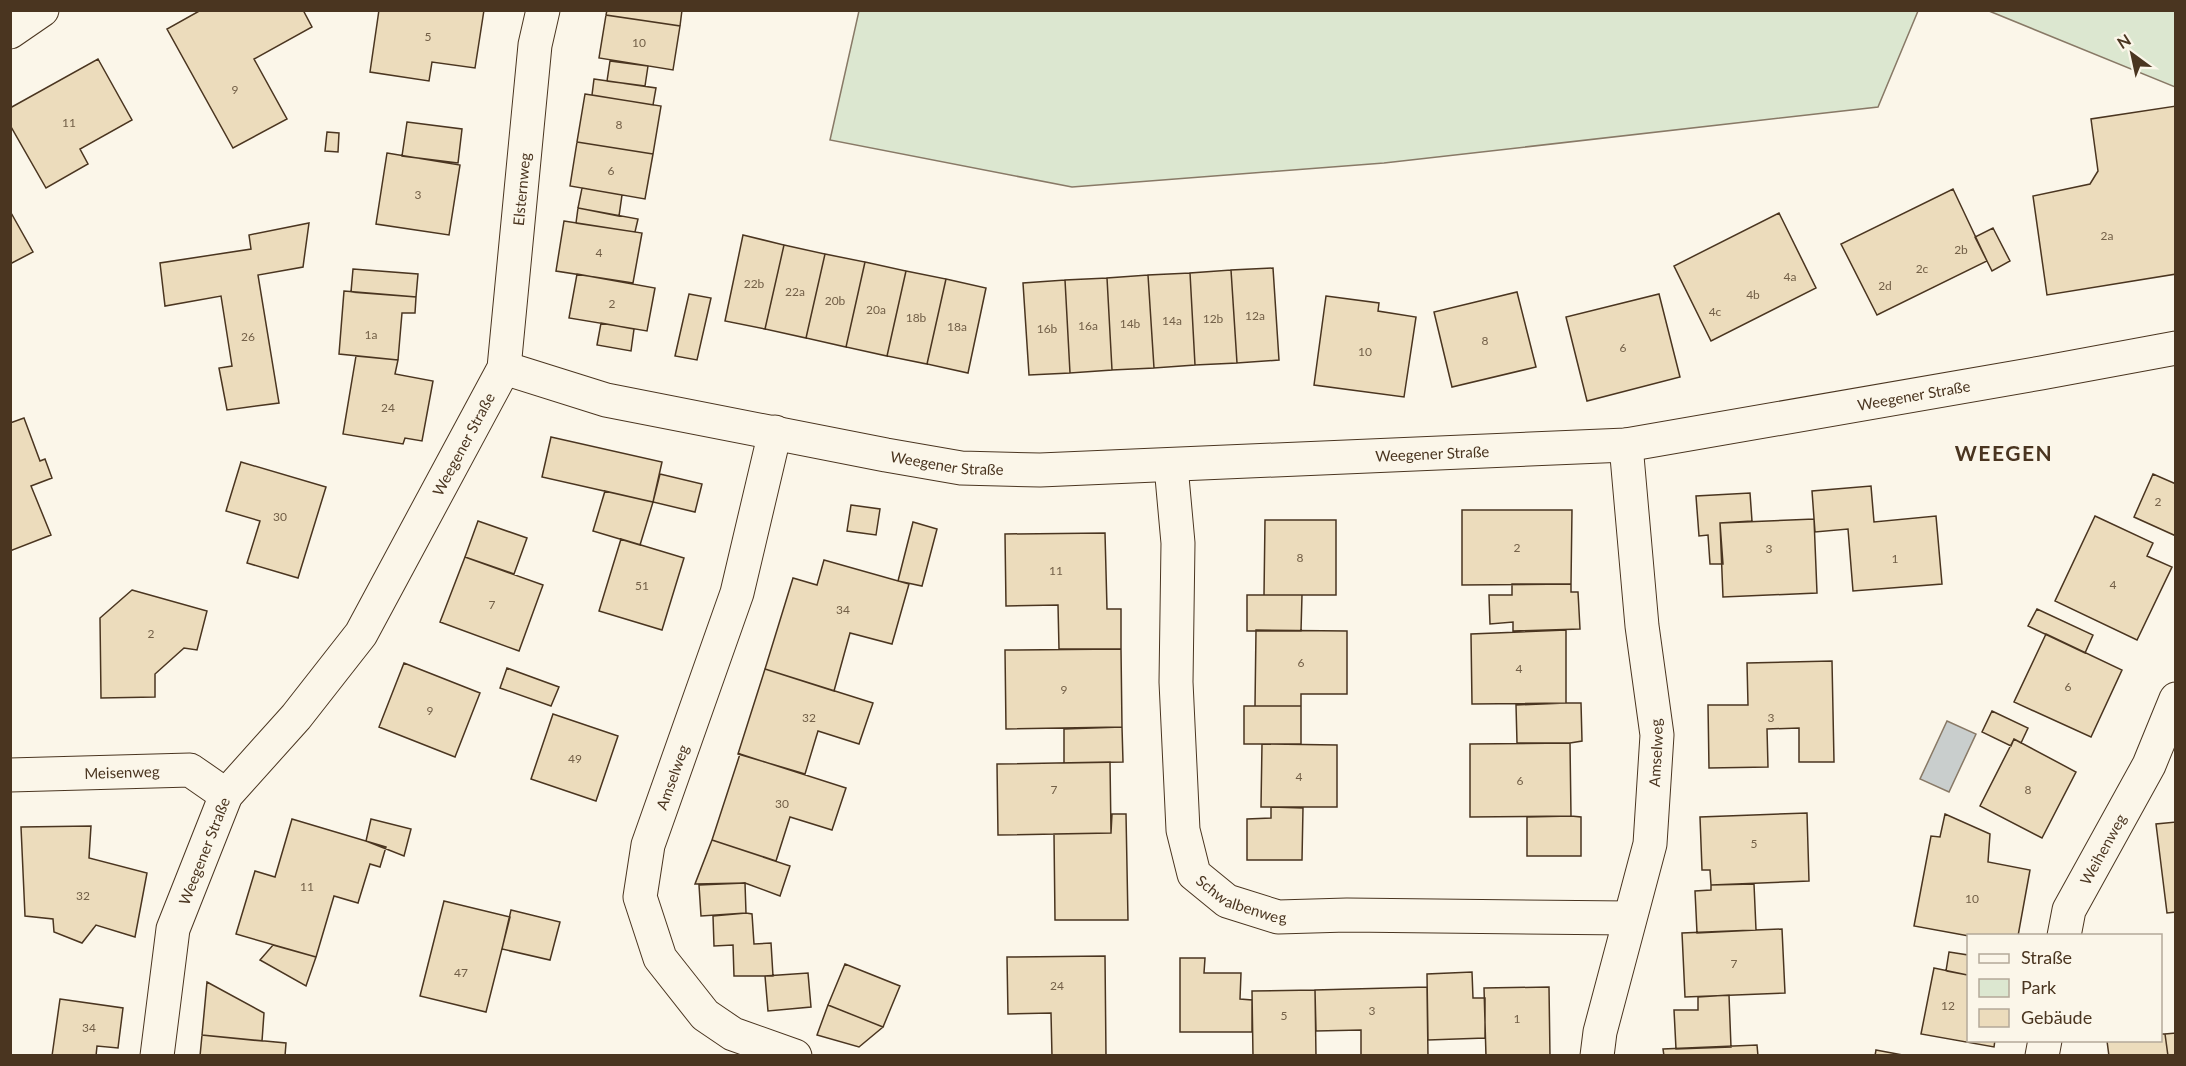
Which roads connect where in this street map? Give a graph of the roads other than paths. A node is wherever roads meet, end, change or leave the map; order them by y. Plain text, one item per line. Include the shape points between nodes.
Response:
1 (42, 10) edge
2 (543, 10) edge
3 (10, 32) edge
4 (2175, 348) edge
5 (504, 368) junction
6 (775, 432) junction
7 (1626, 445) junction
8 (1171, 465) junction
9 (2175, 699) edge
10 (2162, 763) edge
11 (10, 776) edge
12 (226, 795) junction
13 (1629, 918) junction
14 (2064, 934) edge
15 (157, 1056) edge
16 (795, 1056) edge
17 (1597, 1056) edge

1 - 3 street
2 - 5 street, Elsternweg via 535,45
4 - 7 street, Weegener Straße
5 - 6 street, Weegener Straße via 606,400
5 - 12 street, Weegener Straße via 361,634 296,717
6 - 8 street, Weegener Straße via 961,468 1040,471
6 - 16 street, Amselweg via 737,593 648,845 640,897 660,958 705,1015 733,1034
7 - 8 street, Weegener Straße
7 - 13 street, Amselweg via 1642,626 1657,735 1650,844
8 - 13 street, Schwalbenweg via 1178,543 1176,682 1183,830 1194,874 1227,901 1278,917
9 - 10 street, Weihenweg
10 - 14 street, Weihenweg via 2069,910
11 - 12 street, Meisenweg via 189,770
12 - 15 street, Weegener Straße via 173,929
13 - 17 street, Amselweg

